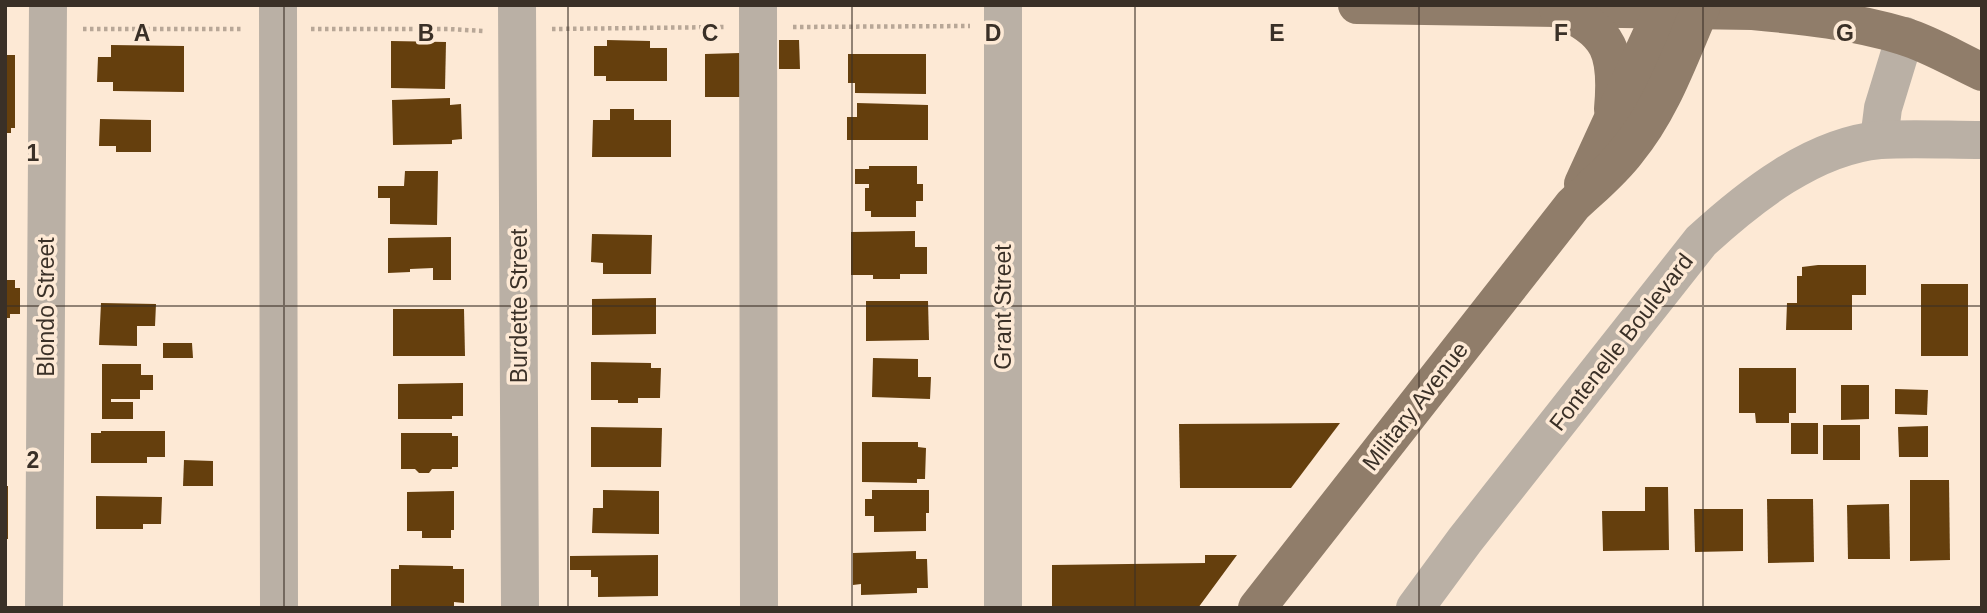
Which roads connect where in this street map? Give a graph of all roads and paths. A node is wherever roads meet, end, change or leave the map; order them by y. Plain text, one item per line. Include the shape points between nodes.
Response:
1 (48, 5) edge
2 (278, 5) edge
3 (517, 5) edge
4 (758, 5) edge
5 (1003, 5) edge
6 (1357, 5) edge
7 (1866, 5) edge
8 (1682, 8) edge
9 (1559, 9) junction
10 (1905, 36) junction
11 (1982, 72) edge
12 (1611, 121) junction
13 (1879, 140) junction
14 (1982, 140) edge
15 (1573, 205) junction
16 (44, 608) edge
17 (279, 608) edge
18 (520, 608) edge
19 (759, 608) edge
20 (1003, 608) edge
21 (1258, 608) edge
22 (1415, 608) edge

1 - 16 street, Blondo Street
2 - 17 street
3 - 18 street, Burdette Street
4 - 19 street
5 - 20 street, Grant Street
6 - 9 main road
7 - 10 main road
8 - 9 main road
8 - 10 main road via 1791,14
8 - 12 main road, Military Avenue
8 - 15 main road, Military Avenue via 1670,78 1648,121 1627,152
9 - 12 main road via 1583,19 1605,41 1615,78
10 - 11 main road
10 - 13 street via 1883,108
12 - 15 main road, Military Avenue
13 - 14 street, Fontenelle Boulevard
13 - 22 street, Fontenelle Boulevard via 1836,150 1788,173 1741,205 1701,241
15 - 21 main road, Military Avenue

